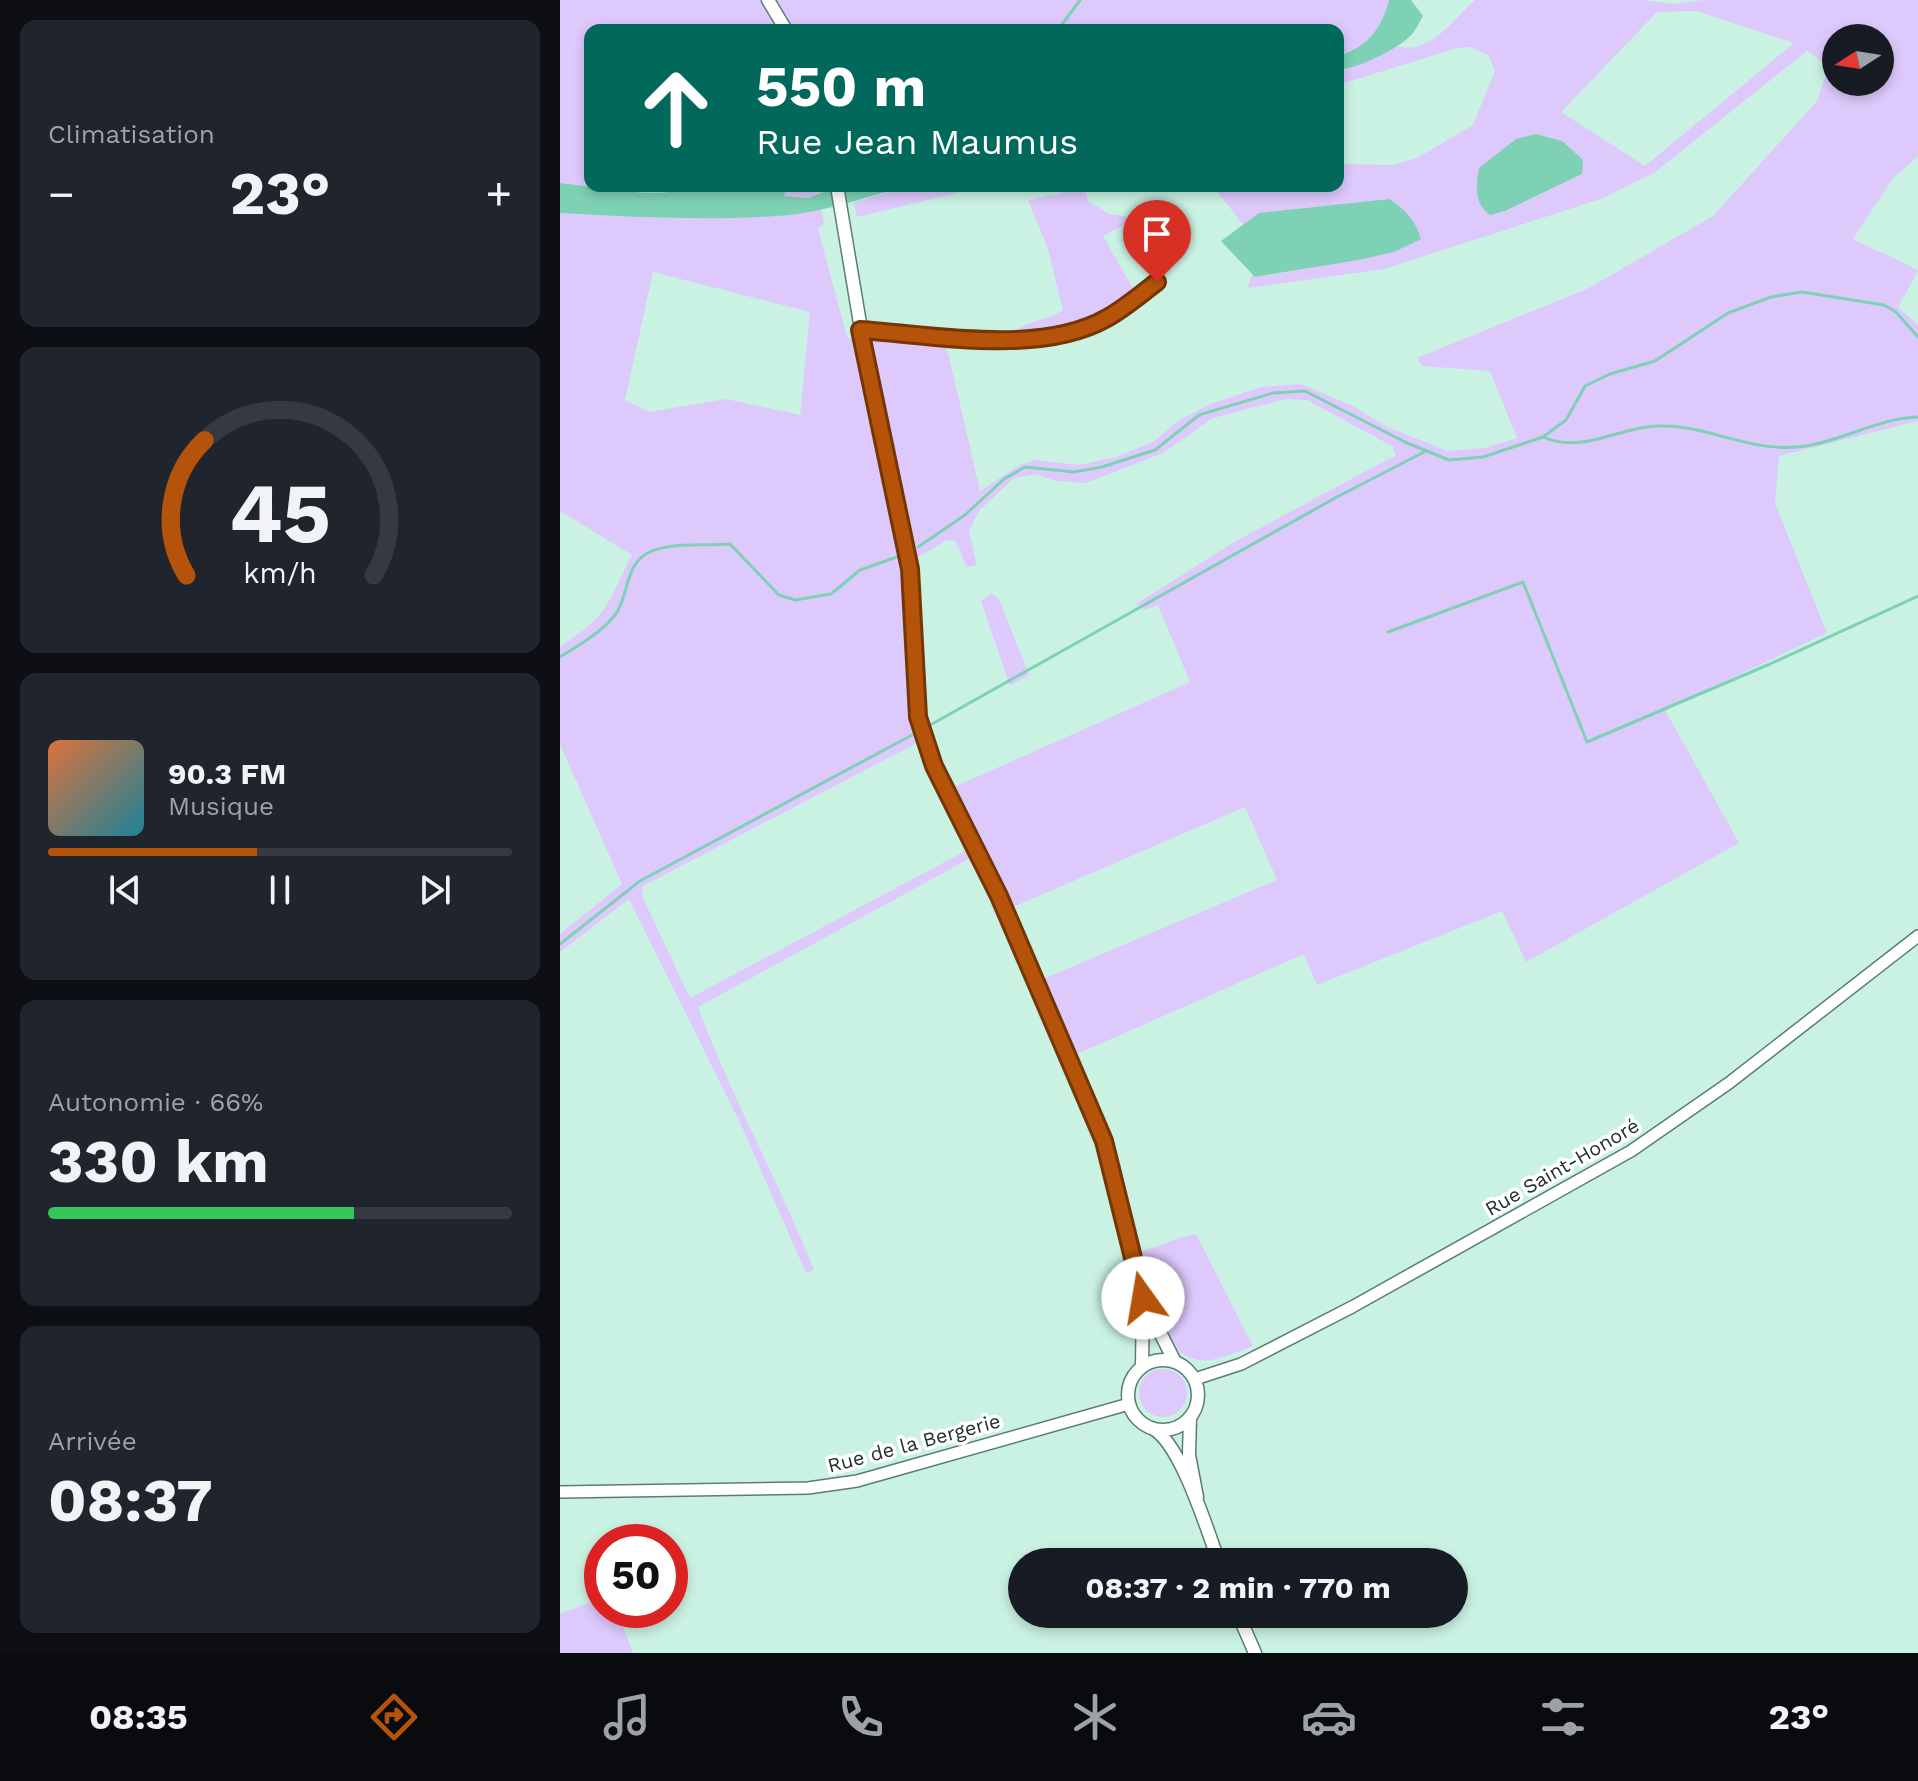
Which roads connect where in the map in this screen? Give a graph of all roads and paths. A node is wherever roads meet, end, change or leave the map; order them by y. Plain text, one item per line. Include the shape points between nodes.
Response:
1 (768, 0) edge
2 (782, 24) edge
3 (838, 192) edge
4 (1157, 282) dead end
5 (860, 330) junction
6 (1918, 936) edge
7 (1143, 1298) junction
8 (1174, 1360) junction
9 (1142, 1366) junction
10 (1195, 1379) junction
11 (1129, 1404) junction
12 (1190, 1417) junction
13 (1148, 1426) junction
14 (560, 1492) edge
15 (1197, 1504) junction
16 (1214, 1548) edge
17 (1244, 1628) edge
18 (1255, 1653) edge

1 - 2 main road
3 - 5 main road
4 - 5 street via 1106,319 1049,336 1007,340
5 - 7 main road via 910,569 918,717 934,766 999,896 1104,1141
6 - 10 street, Rue Saint-Honoré via 1729,1083 1631,1151 1352,1307 1241,1364
7 - 8 main road
7 - 9 main road
8 - 9 main road
8 - 10 main road
9 - 11 main road via 1129,1386
10 - 12 main road via 1198,1391
11 - 13 main road
11 - 14 street, Rue de la Bergerie via 857,1481 808,1488
12 - 13 main road via 1172,1429
12 - 15 main road via 1189,1455
13 - 15 main road via 1173,1449
15 - 16 main road
17 - 18 main road

